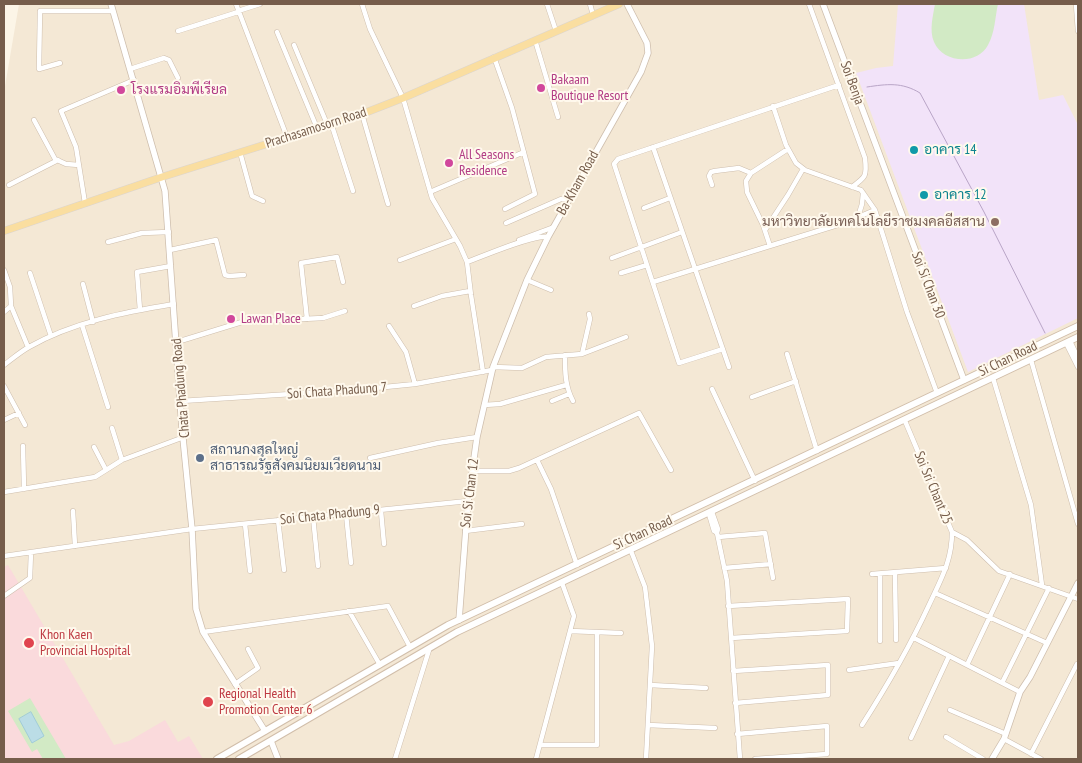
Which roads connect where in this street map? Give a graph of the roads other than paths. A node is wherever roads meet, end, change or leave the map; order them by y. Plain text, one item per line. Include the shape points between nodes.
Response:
1 (111, 4) edge
2 (236, 4) edge
3 (260, 4) edge
4 (362, 4) edge
5 (547, 4) edge
6 (590, 4) edge
7 (620, 4) edge
8 (627, 4) edge
9 (809, 4) edge
10 (823, 4) edge
11 (1076, 4) edge
12 (113, 11) junction
13 (238, 11) junction
14 (594, 15) junction
15 (178, 31) dead end
16 (556, 31) junction
17 (1078, 31) edge
18 (277, 32) dead end
19 (535, 40) junction
20 (294, 45) dead end
21 (494, 58) junction
22 (60, 63) dead end
23 (130, 69) junction
24 (178, 78) dead end
25 (134, 80) junction
26 (839, 84) junction
27 (403, 98) junction
28 (773, 106) junction
29 (362, 114) junction
30 (558, 117) dead end
31 (34, 120) dead end
32 (329, 124) junction
33 (317, 128) junction
34 (287, 137) junction
35 (653, 147) junction
36 (788, 149) junction
37 (240, 152) junction
38 (524, 152) junction
39 (58, 160) junction
40 (881, 162) joint
41 (79, 165) junction
42 (803, 169) junction
43 (751, 173) junction
44 (162, 177) junction
45 (9, 185) dead end
46 (712, 185) dead end
47 (852, 187) junction
48 (353, 191) dead end
49 (430, 192) junction
50 (863, 193) junction
51 (670, 198) junction
52 (569, 199) junction
53 (263, 201) dead end
54 (86, 203) junction
55 (388, 204) dead end
56 (644, 208) dead end
57 (505, 209) dead end
58 (876, 210) junction
59 (858, 217) junction
60 (506, 223) dead end
61 (554, 227) junction
62 (765, 230) junction
63 (4, 231) edge
64 (169, 232) junction
65 (682, 232) junction
66 (548, 237) junction
67 (456, 239) junction
68 (519, 240) dead end
69 (108, 242) dead end
70 (770, 246) junction
71 (641, 247) junction
72 (170, 250) junction
73 (612, 258) dead end
74 (400, 260) dead end
75 (467, 262) junction
76 (647, 265) junction
77 (171, 266) junction
78 (695, 269) junction
79 (4, 270) edge
80 (30, 273) dead end
81 (621, 273) dead end
82 (244, 275) dead end
83 (527, 280) junction
84 (343, 282) dead end
85 (653, 282) junction
86 (83, 284) dead end
87 (551, 290) dead end
88 (470, 291) junction
89 (174, 304) junction
90 (11, 306) junction
91 (414, 306) dead end
92 (140, 310) junction
93 (345, 311) dead end
94 (4, 312) edge
95 (589, 314) dead end
96 (307, 319) junction
97 (93, 322) junction
98 (82, 325) junction
99 (390, 326) dead end
100 (1078, 326) edge
101 (51, 336) junction
102 (1078, 337) edge
103 (626, 338) dead end
104 (177, 342) junction
105 (1068, 342) junction
106 (28, 347) junction
107 (723, 349) junction
108 (582, 354) junction
109 (787, 354) dead end
110 (565, 355) junction
111 (1078, 358) edge
112 (1031, 360) junction
113 (4, 364) edge
114 (729, 367) dead end
115 (1078, 367) edge
116 (493, 369) junction
117 (483, 372) junction
118 (993, 378) junction
119 (964, 380) junction
120 (796, 381) junction
121 (415, 384) junction
122 (566, 385) junction
123 (4, 386) edge
124 (712, 389) dead end
125 (937, 393) junction
126 (569, 394) junction
127 (752, 397) dead end
128 (180, 401) junction
129 (552, 401) dead end
130 (573, 401) dead end
131 (941, 402) junction
132 (484, 405) junction
133 (108, 407) dead end
134 (19, 413) junction
135 (4, 420) edge
136 (905, 421) junction
137 (25, 425) dead end
138 (112, 428) dead end
139 (184, 437) junction
140 (477, 437) junction
141 (23, 446) dead end
142 (94, 447) dead end
143 (817, 451) junction
144 (370, 458) dead end
145 (122, 460) junction
146 (538, 460) junction
147 (106, 470) junction
148 (671, 470) dead end
149 (472, 471) junction
150 (755, 481) junction
151 (24, 489) junction
152 (4, 492) edge
153 (468, 501) junction
154 (380, 510) junction
155 (73, 511) dead end
156 (710, 513) junction
157 (346, 514) junction
158 (313, 517) junction
159 (278, 520) junction
160 (246, 524) junction
161 (522, 524) dead end
162 (1078, 524) edge
163 (192, 529) junction
164 (465, 531) junction
165 (952, 532) junction
166 (718, 535) junction
167 (384, 544) dead end
168 (75, 546) junction
169 (631, 551) junction
170 (30, 552) junction
171 (4, 556) edge
172 (351, 563) dead end
173 (771, 564) junction
174 (577, 565) junction
175 (318, 566) dead end
176 (724, 568) junction
177 (946, 568) junction
178 (284, 570) dead end
179 (250, 571) dead end
180 (895, 572) junction
181 (872, 574) dead end
182 (880, 574) junction
183 (1010, 574) junction
184 (773, 578) dead end
185 (562, 583) junction
186 (1078, 583) edge
187 (1042, 585) junction
188 (1048, 588) junction
189 (935, 593) junction
190 (4, 596) edge
191 (1071, 596) junction
192 (1078, 599) edge
193 (728, 606) junction
194 (349, 611) junction
195 (990, 618) junction
196 (459, 620) junction
197 (461, 631) junction
198 (570, 631) junction
199 (203, 632) junction
200 (597, 632) junction
201 (620, 633) dead end
202 (1027, 634) junction
203 (731, 638) junction
204 (914, 638) junction
205 (896, 640) dead end
206 (880, 641) dead end
207 (1047, 643) junction
208 (410, 647) junction
209 (248, 649) dead end
210 (429, 650) junction
211 (949, 656) junction
212 (899, 663) junction
213 (1077, 664) edge
214 (380, 665) junction
215 (967, 665) junction
216 (849, 670) dead end
217 (733, 671) junction
218 (1002, 683) junction
219 (235, 684) junction
220 (650, 685) junction
221 (706, 688) dead end
222 (1020, 692) junction
223 (735, 703) junction
224 (950, 710) dead end
225 (648, 725) junction
226 (862, 725) dead end
227 (715, 728) dead end
228 (265, 731) junction
229 (737, 734) junction
230 (1005, 737) junction
231 (911, 738) dead end
232 (946, 738) dead end
233 (271, 741) junction
234 (540, 745) junction
235 (1031, 754) junction
236 (217, 759) edge
237 (239, 759) edge
238 (278, 759) edge
239 (395, 759) edge
240 (536, 759) edge
241 (646, 759) edge
242 (740, 759) edge
243 (755, 759) edge
244 (983, 759) edge
245 (992, 759) edge
246 (1041, 759) edge

1 - 12 street, Chata Phadung Road
2 - 13 street
3 - 13 street
4 - 27 street via 370,29
5 - 16 street
6 - 14 street
7 - 14 main road, Prachasamosorn Road
8 - 52 street, Ba-Kham Road via 647,43 646,63
9 - 26 street
10 - 40 street, Soi Benja
11 - 17 street
12 - 22 street via 40,11 39,69
12 - 23 street, Chata Phadung Road
13 - 15 street
13 - 34 street
14 - 16 main road, Prachasamosorn Road
16 - 19 main road, Prachasamosorn Road
18 - 33 street
19 - 21 main road, Prachasamosorn Road
19 - 30 street
20 - 32 street
21 - 27 main road, Prachasamosorn Road
21 - 38 street
23 - 24 street via 164,58 169,60
23 - 25 street, Chata Phadung Road
25 - 41 street via 60,111 76,147
25 - 44 street, Chata Phadung Road
26 - 28 street
26 - 47 street via 866,158 866,174
27 - 29 main road, Prachasamosorn Road
27 - 49 street
28 - 35 street
28 - 36 street
29 - 32 main road, Prachasamosorn Road
29 - 55 street
31 - 39 street
32 - 33 main road, Prachasamosorn Road
32 - 48 street
33 - 34 main road, Prachasamosorn Road
34 - 37 main road, Prachasamosorn Road
35 - 51 street
35 - 71 street via 618,159 614,164
36 - 42 street
36 - 43 street
37 - 44 main road, Prachasamosorn Road
37 - 53 street via 252,196
38 - 49 street
38 - 57 street via 535,194
39 - 41 street
39 - 45 street
40 - 119 street, Soi Si Chan 30
41 - 54 street
42 - 47 street
42 - 62 street
43 - 46 street via 739,168 715,170 710,176
43 - 62 street via 746,182 747,192
44 - 54 main road, Prachasamosorn Road
44 - 64 street, Chata Phadung Road
47 - 50 street
49 - 67 street
50 - 58 street
50 - 59 street
51 - 56 street
51 - 65 street
52 - 60 street via 561,199
52 - 61 street, Ba-Kham Road
54 - 63 main road, Prachasamosorn Road
58 - 59 street
58 - 125 street via 907,312
59 - 70 street
61 - 66 street, Ba-Kham Road
61 - 68 street
62 - 70 street
64 - 69 street via 142,233
64 - 72 street, Chata Phadung Road
65 - 71 street
65 - 78 street
66 - 75 street via 532,239
66 - 83 street, Ba-Kham Road
67 - 74 street
67 - 75 street
70 - 78 street
71 - 73 street
71 - 76 street
72 - 77 street, Chata Phadung Road
72 - 82 street via 216,240 224,275
75 - 88 street
76 - 81 street
76 - 85 street
77 - 89 street, Chata Phadung Road
77 - 92 street via 137,272
78 - 85 street
78 - 107 street
79 - 90 street via 10,287
80 - 101 street
83 - 87 street
83 - 116 street, Ba-Kham Road
84 - 96 street via 337,257 301,263
85 - 107 street via 679,363
86 - 97 street
88 - 91 street
88 - 117 street
89 - 92 street
89 - 104 street, Chata Phadung Road
90 - 94 street
90 - 106 street
92 - 97 street
93 - 96 street
95 - 108 street
96 - 104 street via 242,322
97 - 98 street
98 - 101 street
98 - 133 street
99 - 121 street via 406,352
100 - 119 main road, Si Chan Road
101 - 106 street
102 - 105 main road, Si Chan Road
103 - 108 street, Soi Chata Phadung 7
104 - 128 street, Chata Phadung Road
105 - 111 street
105 - 112 main road, Si Chan Road
105 - 115 street
106 - 113 street
107 - 114 street
108 - 110 street, Soi Chata Phadung 7
109 - 120 street
110 - 116 street, Soi Chata Phadung 7 via 546,357 522,368
110 - 122 street
112 - 118 main road, Si Chan Road
112 - 162 street
116 - 117 street, Soi Chata Phadung 7
116 - 132 street, Soi Si Chan 12
117 - 121 street, Soi Chata Phadung 7
118 - 131 main road, Si Chan Road
118 - 187 street via 1031,505
119 - 125 main road, Si Chan Road
120 - 127 street
120 - 143 street
121 - 128 street, Soi Chata Phadung 7
122 - 126 street
122 - 132 street via 500,404
123 - 134 street
124 - 150 street
125 - 131 main road
125 - 143 main road, Si Chan Road
126 - 129 street
126 - 130 street
128 - 139 street, Chata Phadung Road
131 - 136 main road, Si Chan Road
132 - 140 street, Soi Si Chan 12
134 - 135 street
134 - 137 street
136 - 156 main road, Si Chan Road
136 - 165 street, Soi Sri Chant 25
138 - 145 street
139 - 145 street
139 - 163 street, Chata Phadung Road
140 - 144 street
140 - 149 street, Soi Si Chan 12
141 - 151 street
142 - 147 street
143 - 150 main road, Si Chan Road
145 - 147 street
146 - 148 street via 639,413
146 - 149 street via 509,471
146 - 174 street
147 - 151 street via 95,477
149 - 153 street, Soi Si Chan 12
150 - 174 main road, Si Chan Road
151 - 152 street
153 - 154 street, Soi Chata Phadung 9
153 - 164 street, Soi Si Chan 12
154 - 157 street, Soi Chata Phadung 9
154 - 167 street
155 - 168 street
156 - 166 street
156 - 169 main road, Si Chan Road
157 - 158 street, Soi Chata Phadung 9
157 - 172 street
158 - 159 street, Soi Chata Phadung 9
158 - 175 street
159 - 160 street, Soi Chata Phadung 9
159 - 178 street
160 - 163 street, Soi Chata Phadung 9
160 - 179 street
161 - 164 street
163 - 168 street, Soi Chata Phadung 9
163 - 199 street, Chata Phadung Road via 196,609
164 - 196 street, Soi Si Chan 12
165 - 177 street via 952,550
165 - 183 street, Soi Sri Chant 25 via 967,540 999,571
166 - 173 street via 765,533
166 - 176 street
168 - 170 street, Soi Chata Phadung 9
169 - 185 main road, Si Chan Road
169 - 220 street via 645,587 652,646
170 - 171 street, Soi Chata Phadung 9
170 - 190 street via 30,578
173 - 176 street
173 - 184 street
174 - 196 main road, Si Chan Road
176 - 193 street
177 - 180 street
177 - 189 street
180 - 182 street
180 - 205 street
181 - 182 street
182 - 206 street
183 - 187 street, Soi Sri Chant 25
183 - 195 street
185 - 197 main road, Si Chan Road
185 - 198 street via 574,616
186 - 191 street
187 - 188 street, Soi Sri Chant 25
188 - 191 street, Soi Sri Chant 25
188 - 202 street
189 - 195 street
189 - 204 street
191 - 192 street, Soi Sri Chant 25
191 - 207 street
193 - 203 street
193 - 203 street via 848,598 848,631
194 - 199 street
194 - 208 street via 388,606
194 - 214 street
195 - 202 street
195 - 215 street
196 - 197 main road
196 - 208 main road, Si Chan Road
197 - 210 main road, Si Chan Road
198 - 200 street
198 - 234 street
199 - 219 street, Chata Phadung Road
200 - 201 street
200 - 234 street via 597,746
202 - 207 street
202 - 218 street
203 - 217 street
204 - 211 street
204 - 212 street
207 - 222 street
208 - 214 main road, Si Chan Road
209 - 219 street via 258,668
210 - 233 main road, Si Chan Road
210 - 239 street
211 - 215 street
211 - 231 street
212 - 216 street
212 - 226 street
213 - 235 street
214 - 228 main road, Si Chan Road
215 - 218 street
217 - 223 street
217 - 223 street via 828,665 828,695
218 - 222 street
219 - 228 street, Chata Phadung Road
220 - 221 street
220 - 225 street
222 - 230 street
223 - 229 street
224 - 230 street
225 - 227 street
225 - 241 street
228 - 233 main road, Chata Phadung Road
228 - 236 main road, Si Chan Road
229 - 242 street
229 - 243 street via 827,726 827,754
230 - 235 street
230 - 245 street
232 - 244 street
233 - 237 main road, Si Chan Road
233 - 238 street, Chata Phadung Road
234 - 240 street
235 - 246 street

